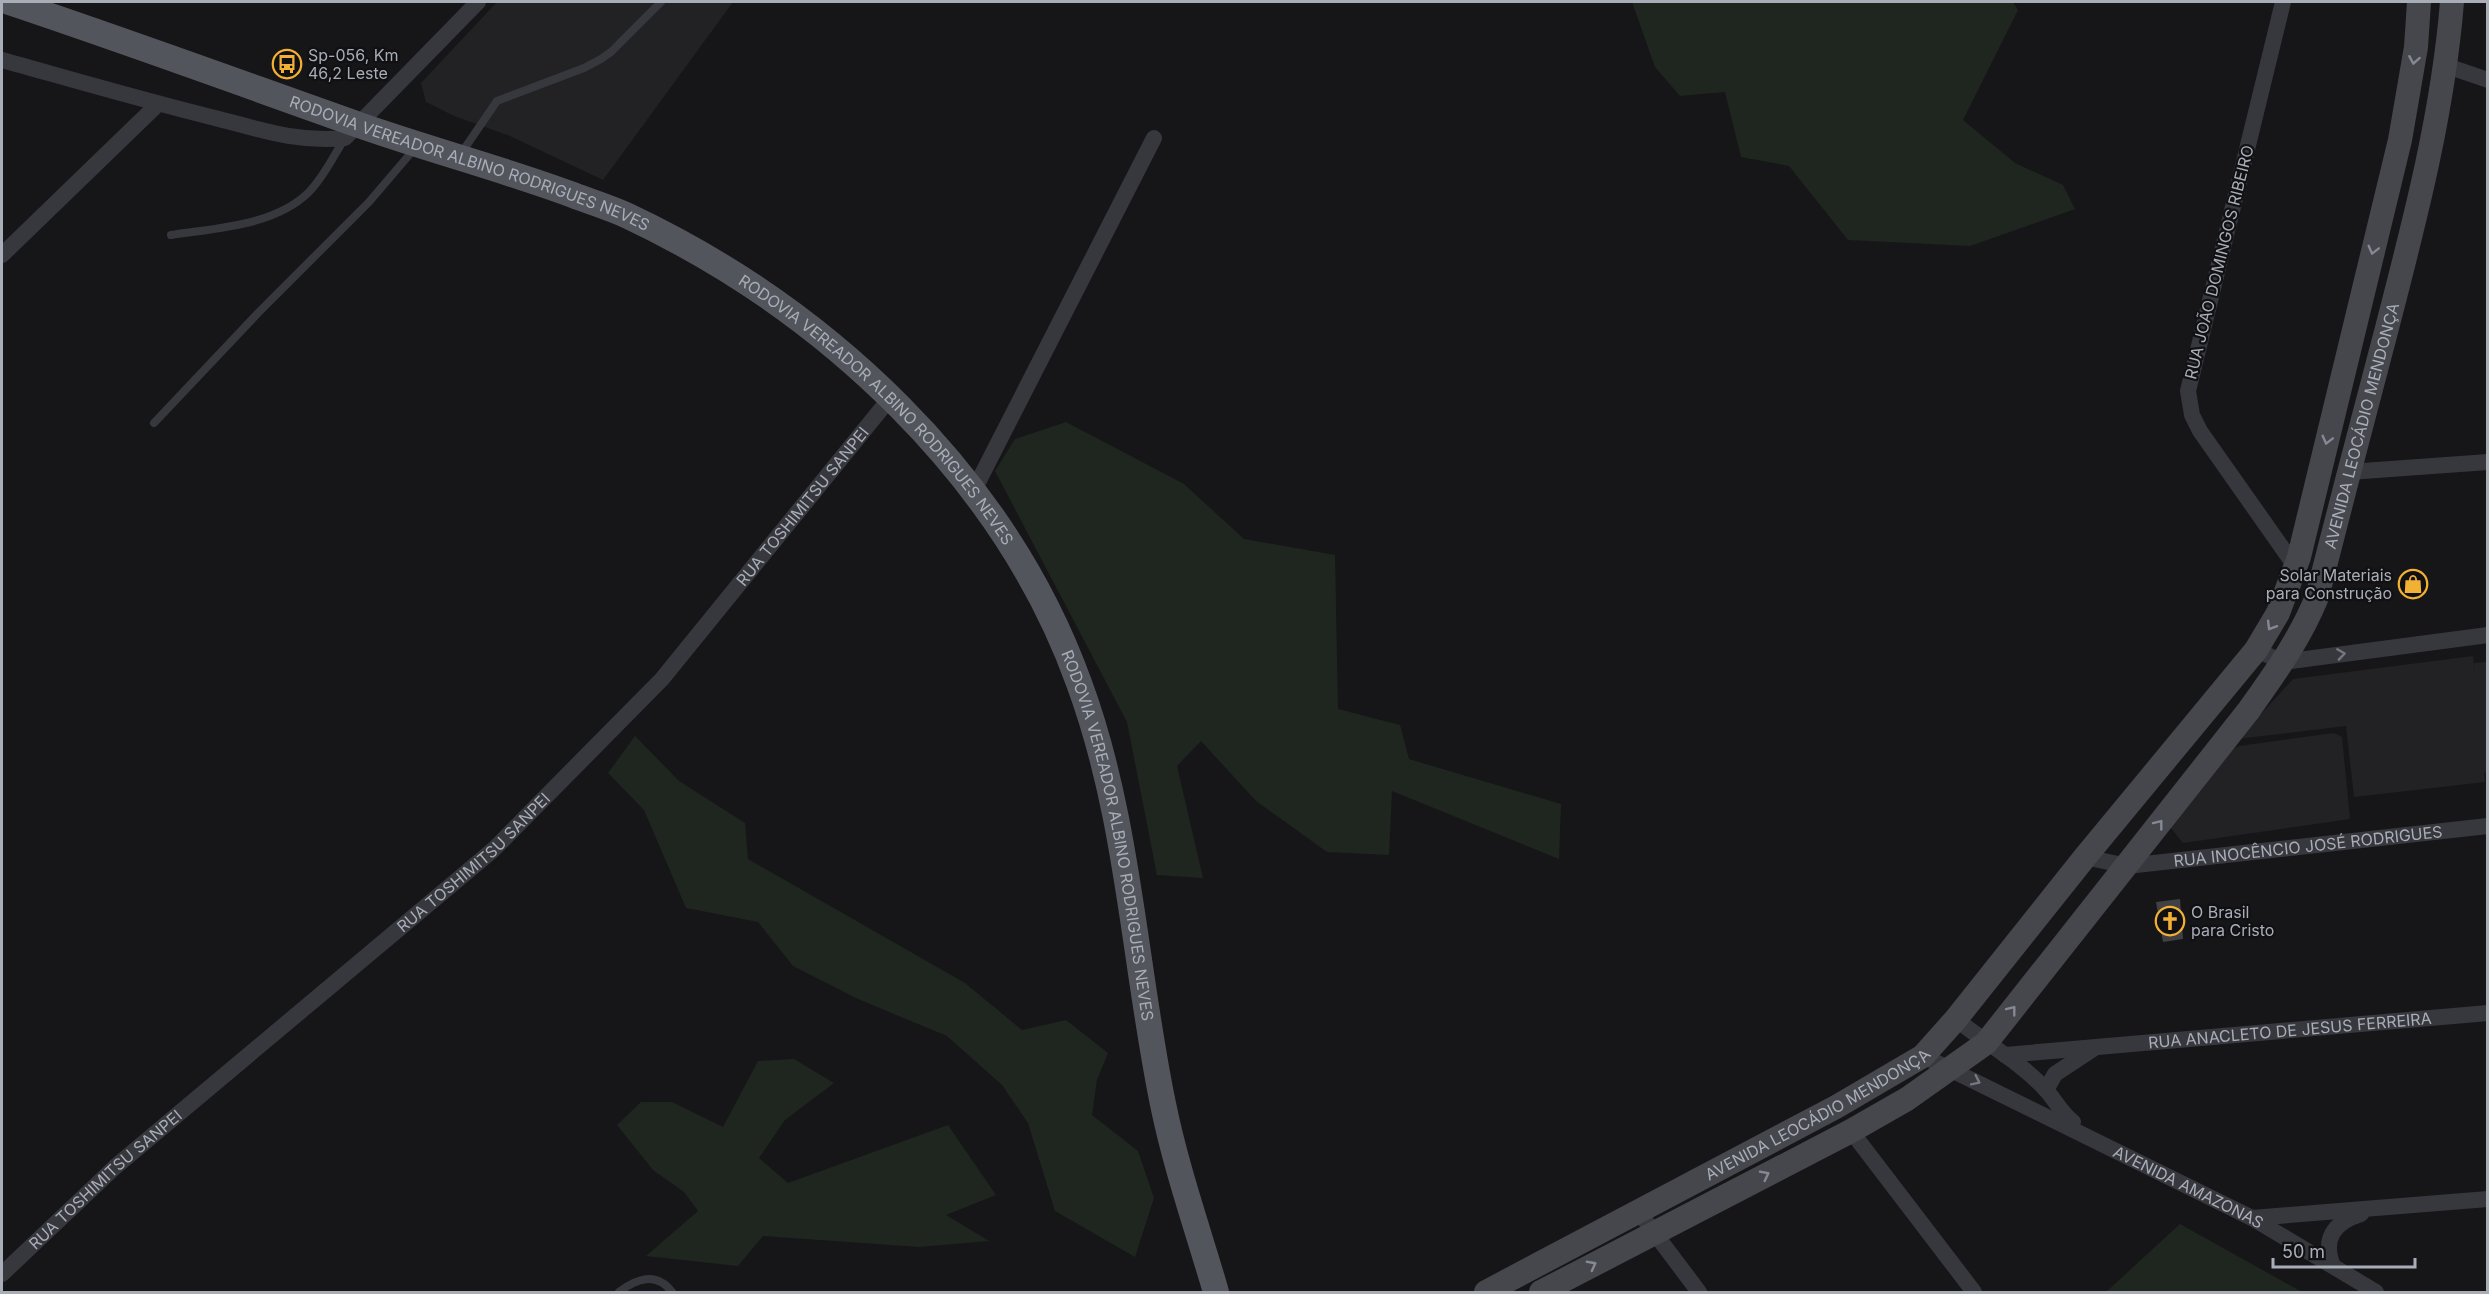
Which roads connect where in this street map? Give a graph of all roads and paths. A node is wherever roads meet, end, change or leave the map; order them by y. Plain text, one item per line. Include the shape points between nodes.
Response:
1 (9, 2) edge
2 (478, 2) edge
3 (661, 2) edge
4 (2283, 2) edge
5 (2419, 2) edge
6 (2452, 2) edge
7 (2, 60) edge
8 (2447, 66) junction
9 (2487, 80) edge
10 (158, 104) junction
11 (352, 132) junction
12 (1154, 138) dead end
13 (418, 145) junction
14 (460, 156) junction
15 (171, 235) dead end
16 (2, 255) edge
17 (891, 397) junction
18 (154, 423) dead end
19 (2487, 462) edge
20 (2349, 472) junction
21 (974, 490) junction
22 (2295, 566) junction
23 (2487, 635) edge
24 (2256, 650) junction
25 (2283, 662) junction
26 (2487, 826) edge
27 (2085, 856) junction
28 (2127, 866) junction
29 (2487, 1013) edge
30 (1956, 1020) junction
31 (1995, 1049) junction
32 (2094, 1049) junction
33 (1923, 1056) junction
34 (1950, 1068) junction
35 (2046, 1090) junction
36 (1851, 1131) junction
37 (2092, 1138) junction
38 (2487, 1199) edge
39 (2379, 1208) junction
40 (1638, 1211) junction
41 (2252, 1218) junction
42 (1653, 1233) junction
43 (1202, 1244) junction
44 (2333, 1266) junction
45 (2, 1274) edge
46 (619, 1293) edge
47 (672, 1293) edge
48 (1216, 1293) edge
49 (1230, 1293) edge
50 (1486, 1293) edge
51 (1540, 1293) edge
52 (1699, 1293) edge
53 (1974, 1293) edge
54 (2376, 1293) edge

1 - 11 main road, RODOVIA VEREADOR ALBINO RODRIGUES NEVES
2 - 11 street
3 - 14 lane via 611,52 584,68 497,101
4 - 22 street, RUA JOÃO DOMINGOS RIBEIRO via 2187,391 2192,415 2205,439
5 -> 22 street, AVENIDA LEOCÁDIO MENDONÇA via 2416,47 2400,140
6 - 8 street, AVENIDA LEOCÁDIO MENDONÇA
7 - 10 street
8 - 9 street
8 - 20 street, AVENIDA LEOCÁDIO MENDONÇA via 2426,171
10 - 11 street via 317,141
10 - 16 street
11 - 13 main road, RODOVIA VEREADOR ALBINO RODRIGUES NEVES
11 - 15 lane via 300,200 263,218
12 - 21 street
13 - 14 main road, RODOVIA VEREADOR ALBINO RODRIGUES NEVES
13 - 18 lane via 369,202
14 - 17 main road, RODOVIA VEREADOR ALBINO RODRIGUES NEVES via 625,214 722,267 795,316
17 - 21 main road, RODOVIA VEREADOR ALBINO RODRIGUES NEVES
17 - 45 street, RUA TOSHIMITSU SANPEI via 662,679 493,850 115,1167
19 - 20 street
20 - 25 street, AVENIDA LEOCÁDIO MENDONÇA via 2317,597 2304,629
21 - 43 main road, RODOVIA VEREADOR ALBINO RODRIGUES NEVES via 1052,616 1098,740 1113,798 1163,1105
22 -> 24 street, AVENIDA LEOCÁDIO MENDONÇA via 2278,614
25 -> 23 street
24 - 25 street
24 - 27 street, AVENIDA LEOCÁDIO MENDONÇA
28 -> 25 street, AVENIDA LEOCÁDIO MENDONÇA
26 - 28 street, RUA INOCÊNCIO JOSÉ RODRIGUES
27 - 28 street
27 - 30 street, AVENIDA LEOCÁDIO MENDONÇA
31 -> 28 street, AVENIDA LEOCÁDIO MENDONÇA
29 - 32 street, RUA ANACLETO DE JESUS FERREIRA
30 - 31 street, AVENIDA AMAZONAS
30 - 33 street, AVENIDA LEOCÁDIO MENDONÇA
31 - 32 street, RUA ANACLETO DE JESUS FERREIRA
31 - 34 street, AVENIDA LEOCÁDIO MENDONÇA
31 - 35 street, AVENIDA AMAZONAS
32 - 35 street, RUA ANACLETO DE JESUS FERREIRA via 2055,1074
33 - 34 street, AVENIDA AMAZONAS
33 - 40 street, AVENIDA LEOCÁDIO MENDONÇA via 1836,1107
34 - 36 street, AVENIDA LEOCÁDIO MENDONÇA via 1907,1099
34 -> 37 street, AVENIDA AMAZONAS
35 - 37 street, AVENIDA AMAZONAS via 2062,1114
42 -> 36 street, AVENIDA LEOCÁDIO MENDONÇA
36 - 53 street
37 - 41 street, AVENIDA AMAZONAS
38 - 39 street
39 - 41 street
39 - 44 street via 2351,1216 2336,1226 2329,1236 2328,1255
40 - 42 street
40 - 50 street, AVENIDA LEOCÁDIO MENDONÇA
41 - 44 street, AVENIDA AMAZONAS
51 -> 42 street, AVENIDA LEOCÁDIO MENDONÇA
42 - 52 street
43 - 48 main road, RODOVIA VEREADOR ALBINO RODRIGUES NEVES
43 - 49 main road
44 - 54 street, AVENIDA AMAZONAS
46 - 47 lane via 648,1279 654,1279

